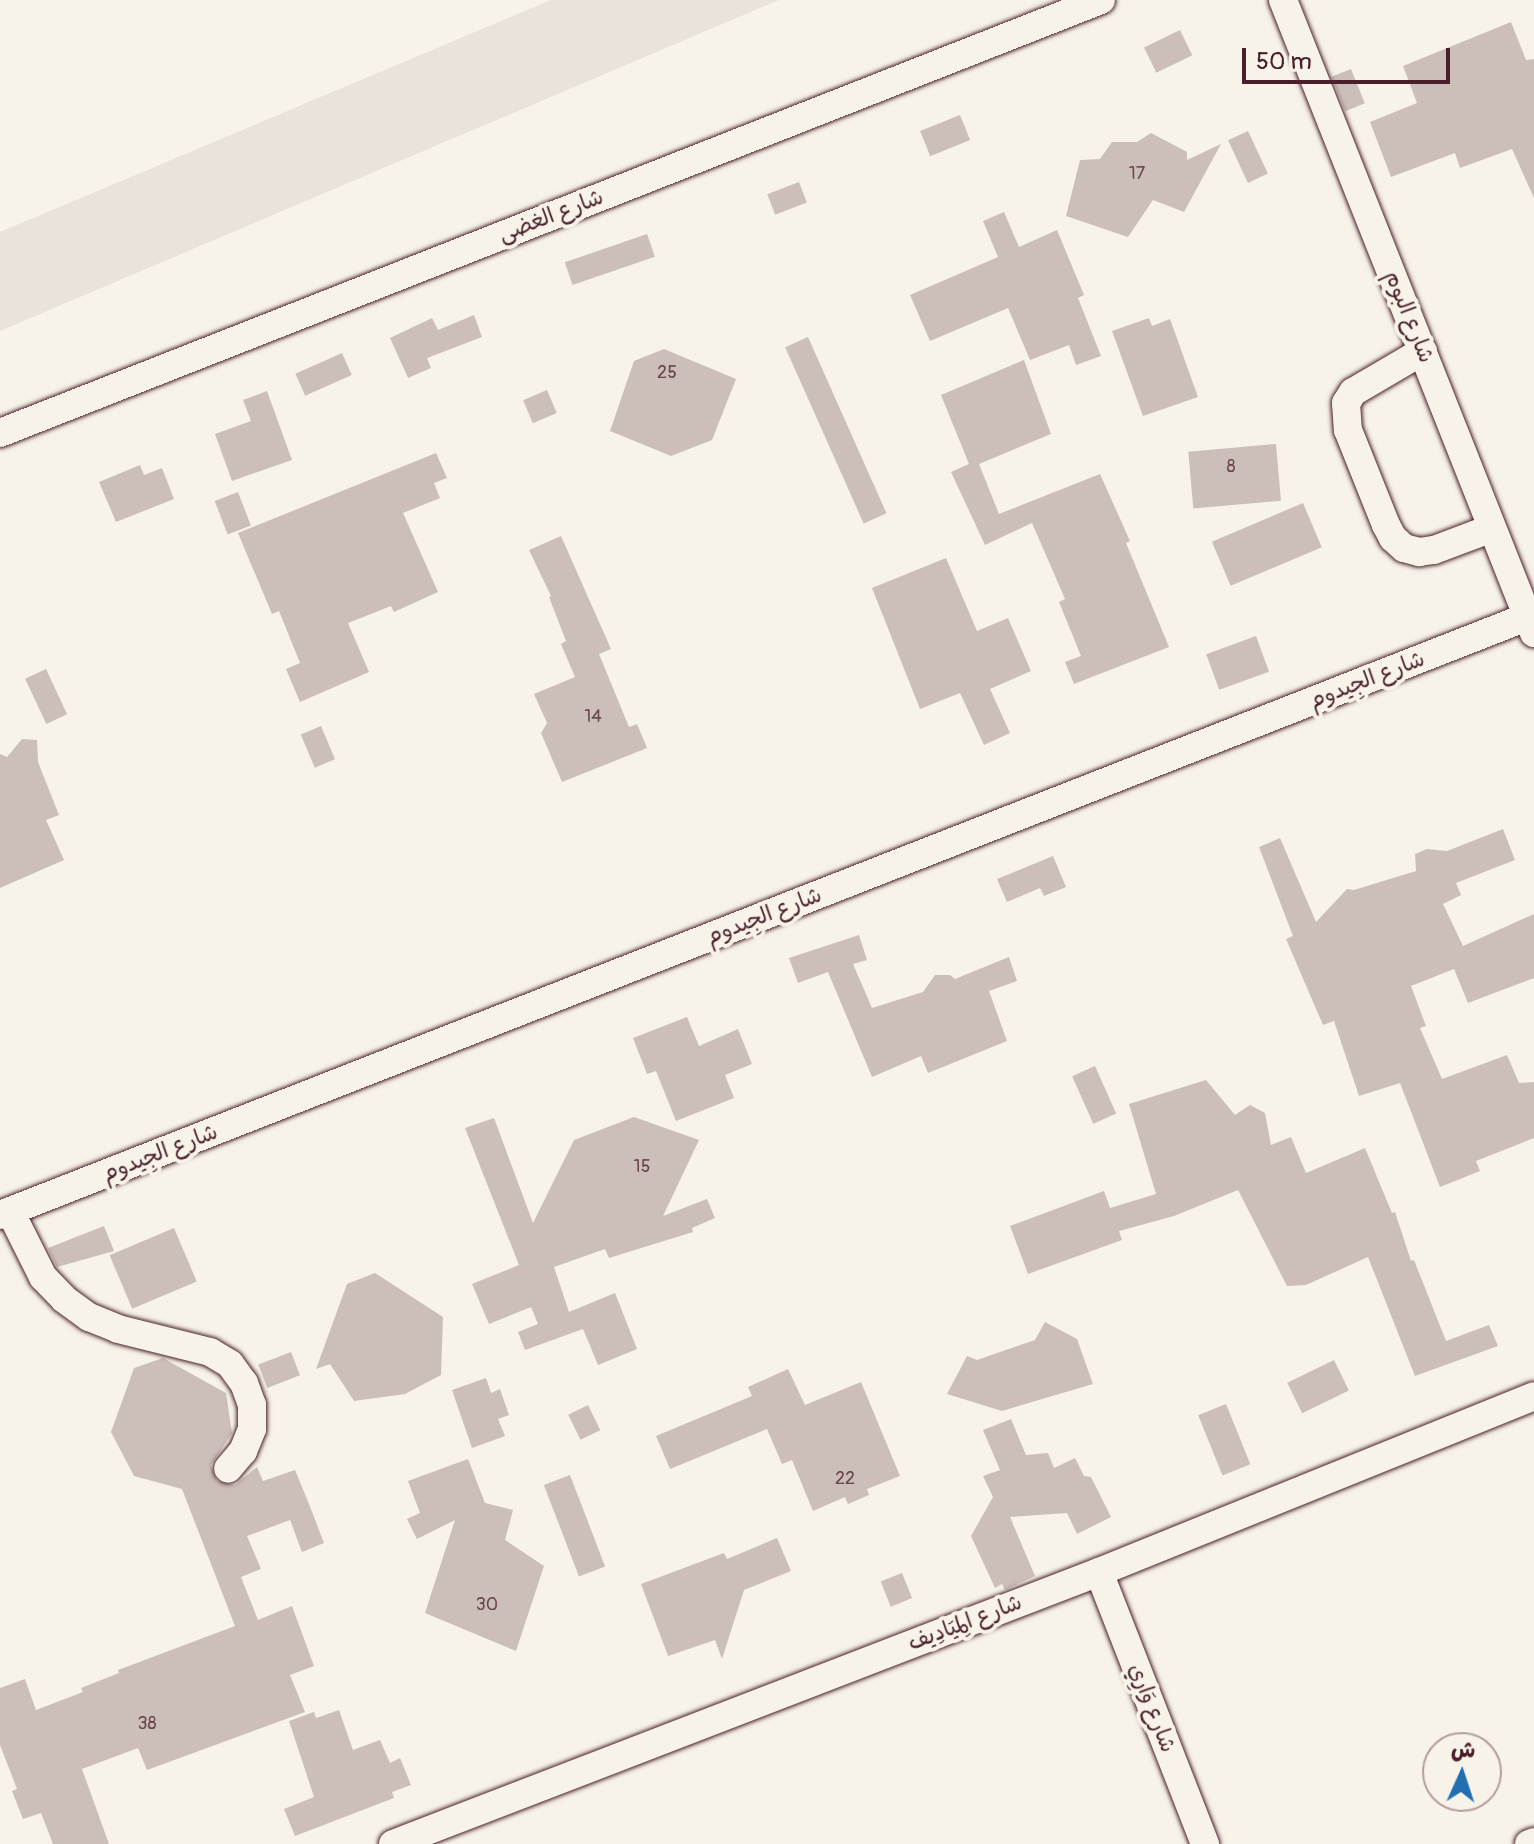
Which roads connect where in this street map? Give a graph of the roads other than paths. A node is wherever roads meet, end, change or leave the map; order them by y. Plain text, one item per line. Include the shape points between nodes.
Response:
1 (1101, 0) edge
2 (1283, 0) edge
3 (1423, 351) junction
4 (0, 433) edge
5 (1490, 529) junction
6 (1531, 625) edge
7 (5, 1213) edge
8 (1534, 1396) edge
9 (228, 1469) dead end
10 (1099, 1572) junction
11 (409, 1841) edge
12 (1205, 1844) edge

1 - 4 street, شارع الغضى
2 - 3 street, شارع البوم
3 - 5 street, شارع البوم
3 - 5 street via 1353,392 1346,403 1348,430 1386,525 1404,548 1434,550
5 - 6 street, شارع البوم
6 - 7 street, شارع الجِيدوم
7 - 9 street via 43,1277 89,1317 210,1352 230,1364 252,1405 252,1429
8 - 10 street, شارع المِيَادِيف
10 - 11 street, شارع المِيَادِيف
10 - 12 street, شارع وَارِي

